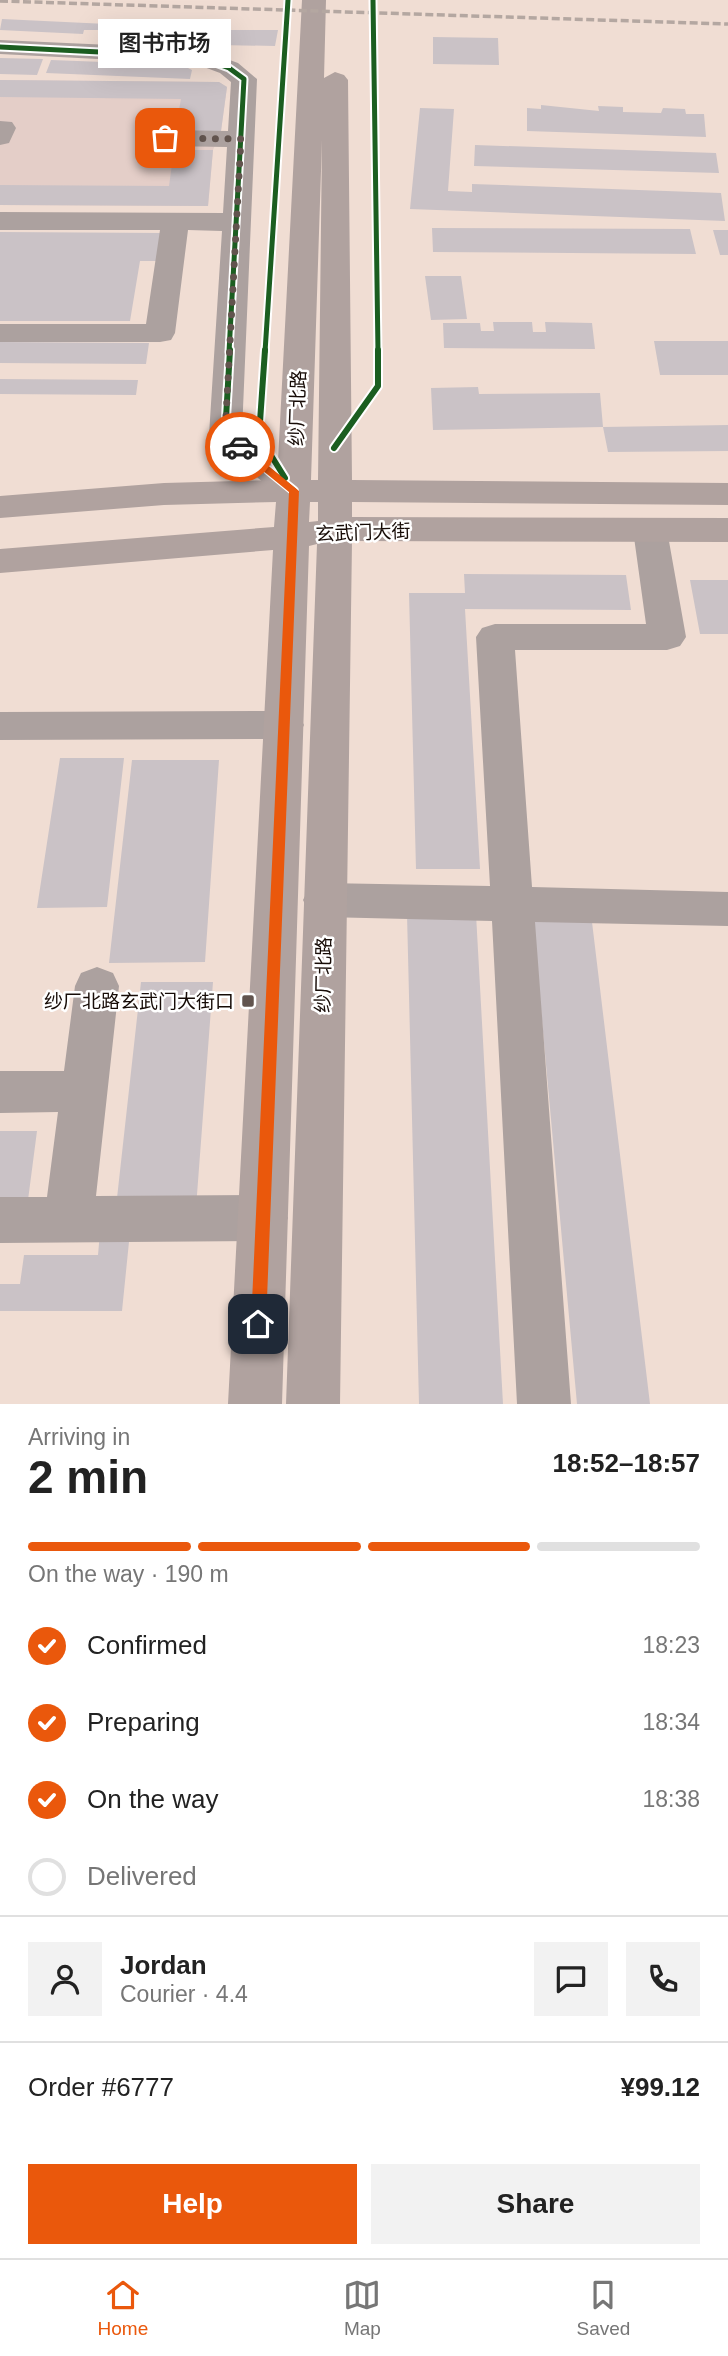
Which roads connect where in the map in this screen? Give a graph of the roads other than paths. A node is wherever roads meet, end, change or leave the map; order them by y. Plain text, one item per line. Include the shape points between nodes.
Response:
1 (314, 0) edge
2 (336, 0) edge
3 (0, 47) edge
4 (165, 138) dead end
5 (241, 139) junction
6 (0, 221) edge
7 (175, 222) junction
8 (237, 222) junction
9 (0, 334) edge
10 (294, 491) junction
11 (728, 494) edge
12 (0, 507) edge
13 (321, 519) junction
14 (650, 530) junction
15 (728, 530) edge
16 (0, 561) edge
17 (285, 725) junction
18 (0, 726) edge
19 (324, 900) junction
20 (512, 904) junction
21 (728, 909) edge
22 (97, 986) dead end
23 (85, 1091) junction
24 (0, 1092) edge
25 (263, 1219) junction
26 (0, 1220) edge
27 (69, 1220) junction
28 (255, 1404) edge
29 (313, 1404) edge
30 (544, 1404) edge

1 - 10 main road, 纱厂北路
2 - 13 main road, 纱厂北路
3 - 5 street via 186,55 229,68 244,79
4 - 5 street
5 - 8 street
6 - 7 street
7 - 8 street
7 - 9 street via 160,333
8 - 10 street via 225,435
10 - 12 main road, 玄武门大街 via 164,494
10 - 13 main road, 纱厂北路
10 - 13 main road, 玄武门大街
11 - 13 main road, 玄武门大街
13 - 14 main road, 玄武门大街
13 - 16 main road, 玄武门大街
13 - 17 main road, 纱厂北路
13 - 19 main road, 纱厂北路
14 - 15 main road, 玄武门大街
14 - 20 street via 667,637 495,637
17 - 18 street
17 - 25 main road, 纱厂北路
19 - 20 street
19 - 29 main road, 纱厂北路
20 - 21 street
20 - 30 street
22 - 23 street
23 - 24 street
23 - 27 street
25 - 27 street
25 - 28 main road, 纱厂北路
26 - 27 street

